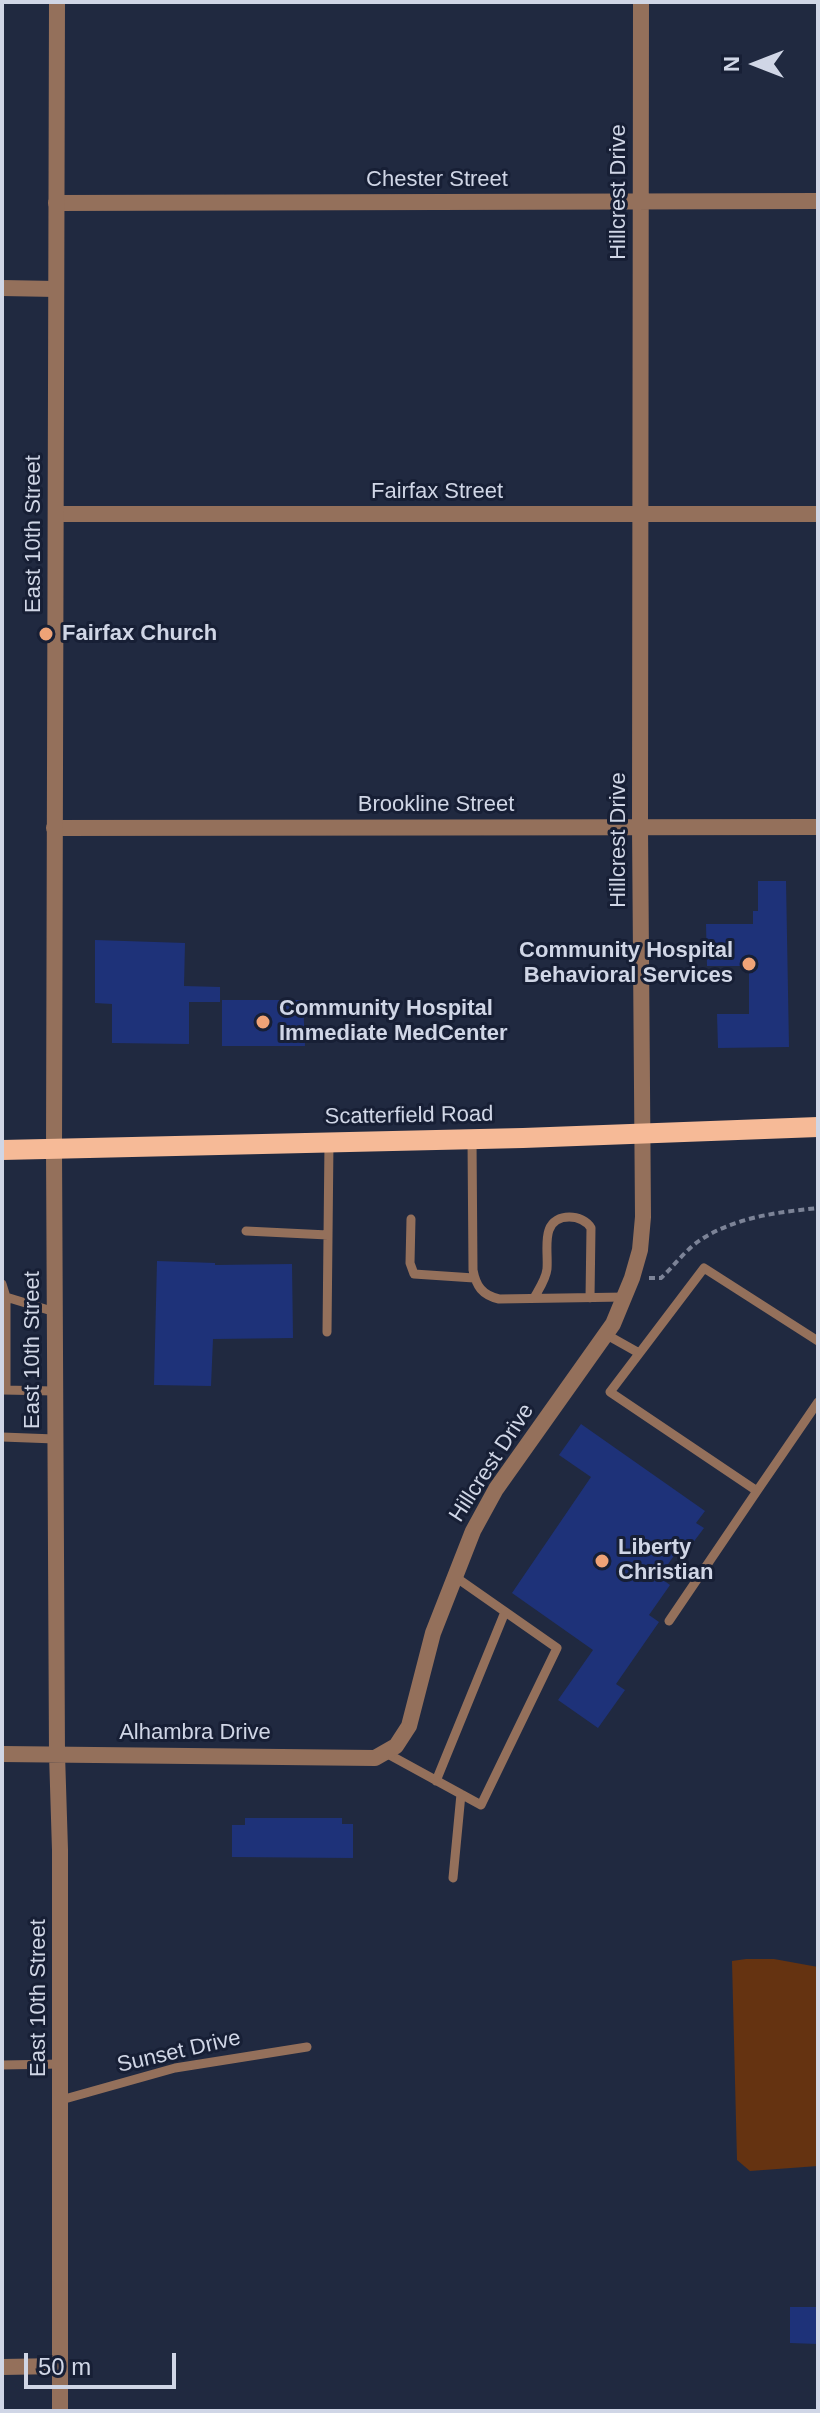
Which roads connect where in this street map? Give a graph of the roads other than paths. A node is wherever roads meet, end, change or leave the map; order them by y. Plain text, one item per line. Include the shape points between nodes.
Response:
1 (57, 2) edge
2 (641, 2) edge
3 (641, 201) junction
4 (818, 201) edge
5 (56, 203) junction
6 (2, 288) edge
7 (56, 289) junction
8 (56, 514) junction
9 (640, 514) junction
10 (818, 514) edge
11 (640, 827) junction
12 (818, 827) edge
13 (54, 828) junction
14 (818, 1127) edge
15 (643, 1133) junction
16 (472, 1139) junction
17 (329, 1142) junction
18 (54, 1149) junction
19 (2, 1150) edge
20 (411, 1219) dead end
21 (246, 1231) dead end
22 (328, 1235) junction
23 (474, 1278) junction
24 (2, 1284) edge
25 (6, 1297) junction
26 (625, 1297) junction
27 (534, 1298) junction
28 (590, 1298) junction
29 (55, 1312) junction
30 (327, 1332) dead end
31 (607, 1335) junction
32 (818, 1341) edge
33 (639, 1353) junction
34 (4, 1390) edge
35 (55, 1391) junction
36 (818, 1402) edge
37 (2, 1437) edge
38 (55, 1439) junction
39 (757, 1491) junction
40 (454, 1576) junction
41 (505, 1612) junction
42 (669, 1621) dead end
43 (386, 1753) junction
44 (2, 1754) edge
45 (57, 1754) junction
46 (436, 1781) junction
47 (461, 1794) junction
48 (453, 1878) dead end
49 (307, 2047) dead end
50 (61, 2064) junction
51 (2, 2065) edge
52 (61, 2100) junction
53 (60, 2366) junction
54 (2, 2367) edge
55 (60, 2411) edge

1 - 5 street
2 - 3 street, Hillcrest Drive
3 - 4 street, Chester Street
3 - 5 street, Chester Street
3 - 9 street, Hillcrest Drive
5 - 7 street, East 10th Street
6 - 7 street
7 - 8 street, East 10th Street
8 - 9 street, Fairfax Street
8 - 13 street, East 10th Street
9 - 10 street, Fairfax Street
9 - 11 street, Hillcrest Drive
11 - 12 street, Brookline Street
11 - 13 street, Brookline Street
11 - 15 street, Hillcrest Drive
13 - 18 street, East 10th Street
14 - 15 main road, Scatterfield Road
15 - 16 main road, Scatterfield Road
15 - 26 street, Hillcrest Drive via 640,1250
16 - 17 main road, Scatterfield Road
16 - 23 lane
17 - 18 main road, Scatterfield Road
17 - 22 lane
18 - 19 main road, Scatterfield Road
18 - 29 street, East 10th Street
20 - 23 lane via 414,1274
21 - 22 lane
22 - 30 lane
23 - 27 lane via 490,1297
24 - 25 lane
25 - 29 lane
25 - 34 lane
26 - 28 lane
26 - 31 street, Hillcrest Drive
27 - 28 lane
27 - 28 lane via 546,1273 549,1230 566,1217 583,1219 591,1228
29 - 35 street, East 10th Street
31 - 33 lane
31 - 40 street, Hillcrest Drive via 496,1489
32 - 33 lane via 704,1268
33 - 39 lane via 610,1392
34 - 35 lane
35 - 38 street, East 10th Street
36 - 39 lane
37 - 38 lane
38 - 45 street, East 10th Street
39 - 42 lane
40 - 41 lane
40 - 43 street, Hillcrest Drive via 409,1726
41 - 46 lane
41 - 47 lane via 557,1648 481,1805
43 - 45 street, Alhambra Drive via 375,1758
43 - 46 lane
44 - 45 street, Alhambra Drive
45 - 50 street, East 10th Street
46 - 47 lane
47 - 48 lane
49 - 52 lane, Sunset Drive via 175,2068
50 - 51 lane
50 - 52 street, East 10th Street
52 - 53 street, East 10th Street
53 - 54 street
53 - 55 street, East 10th Street

